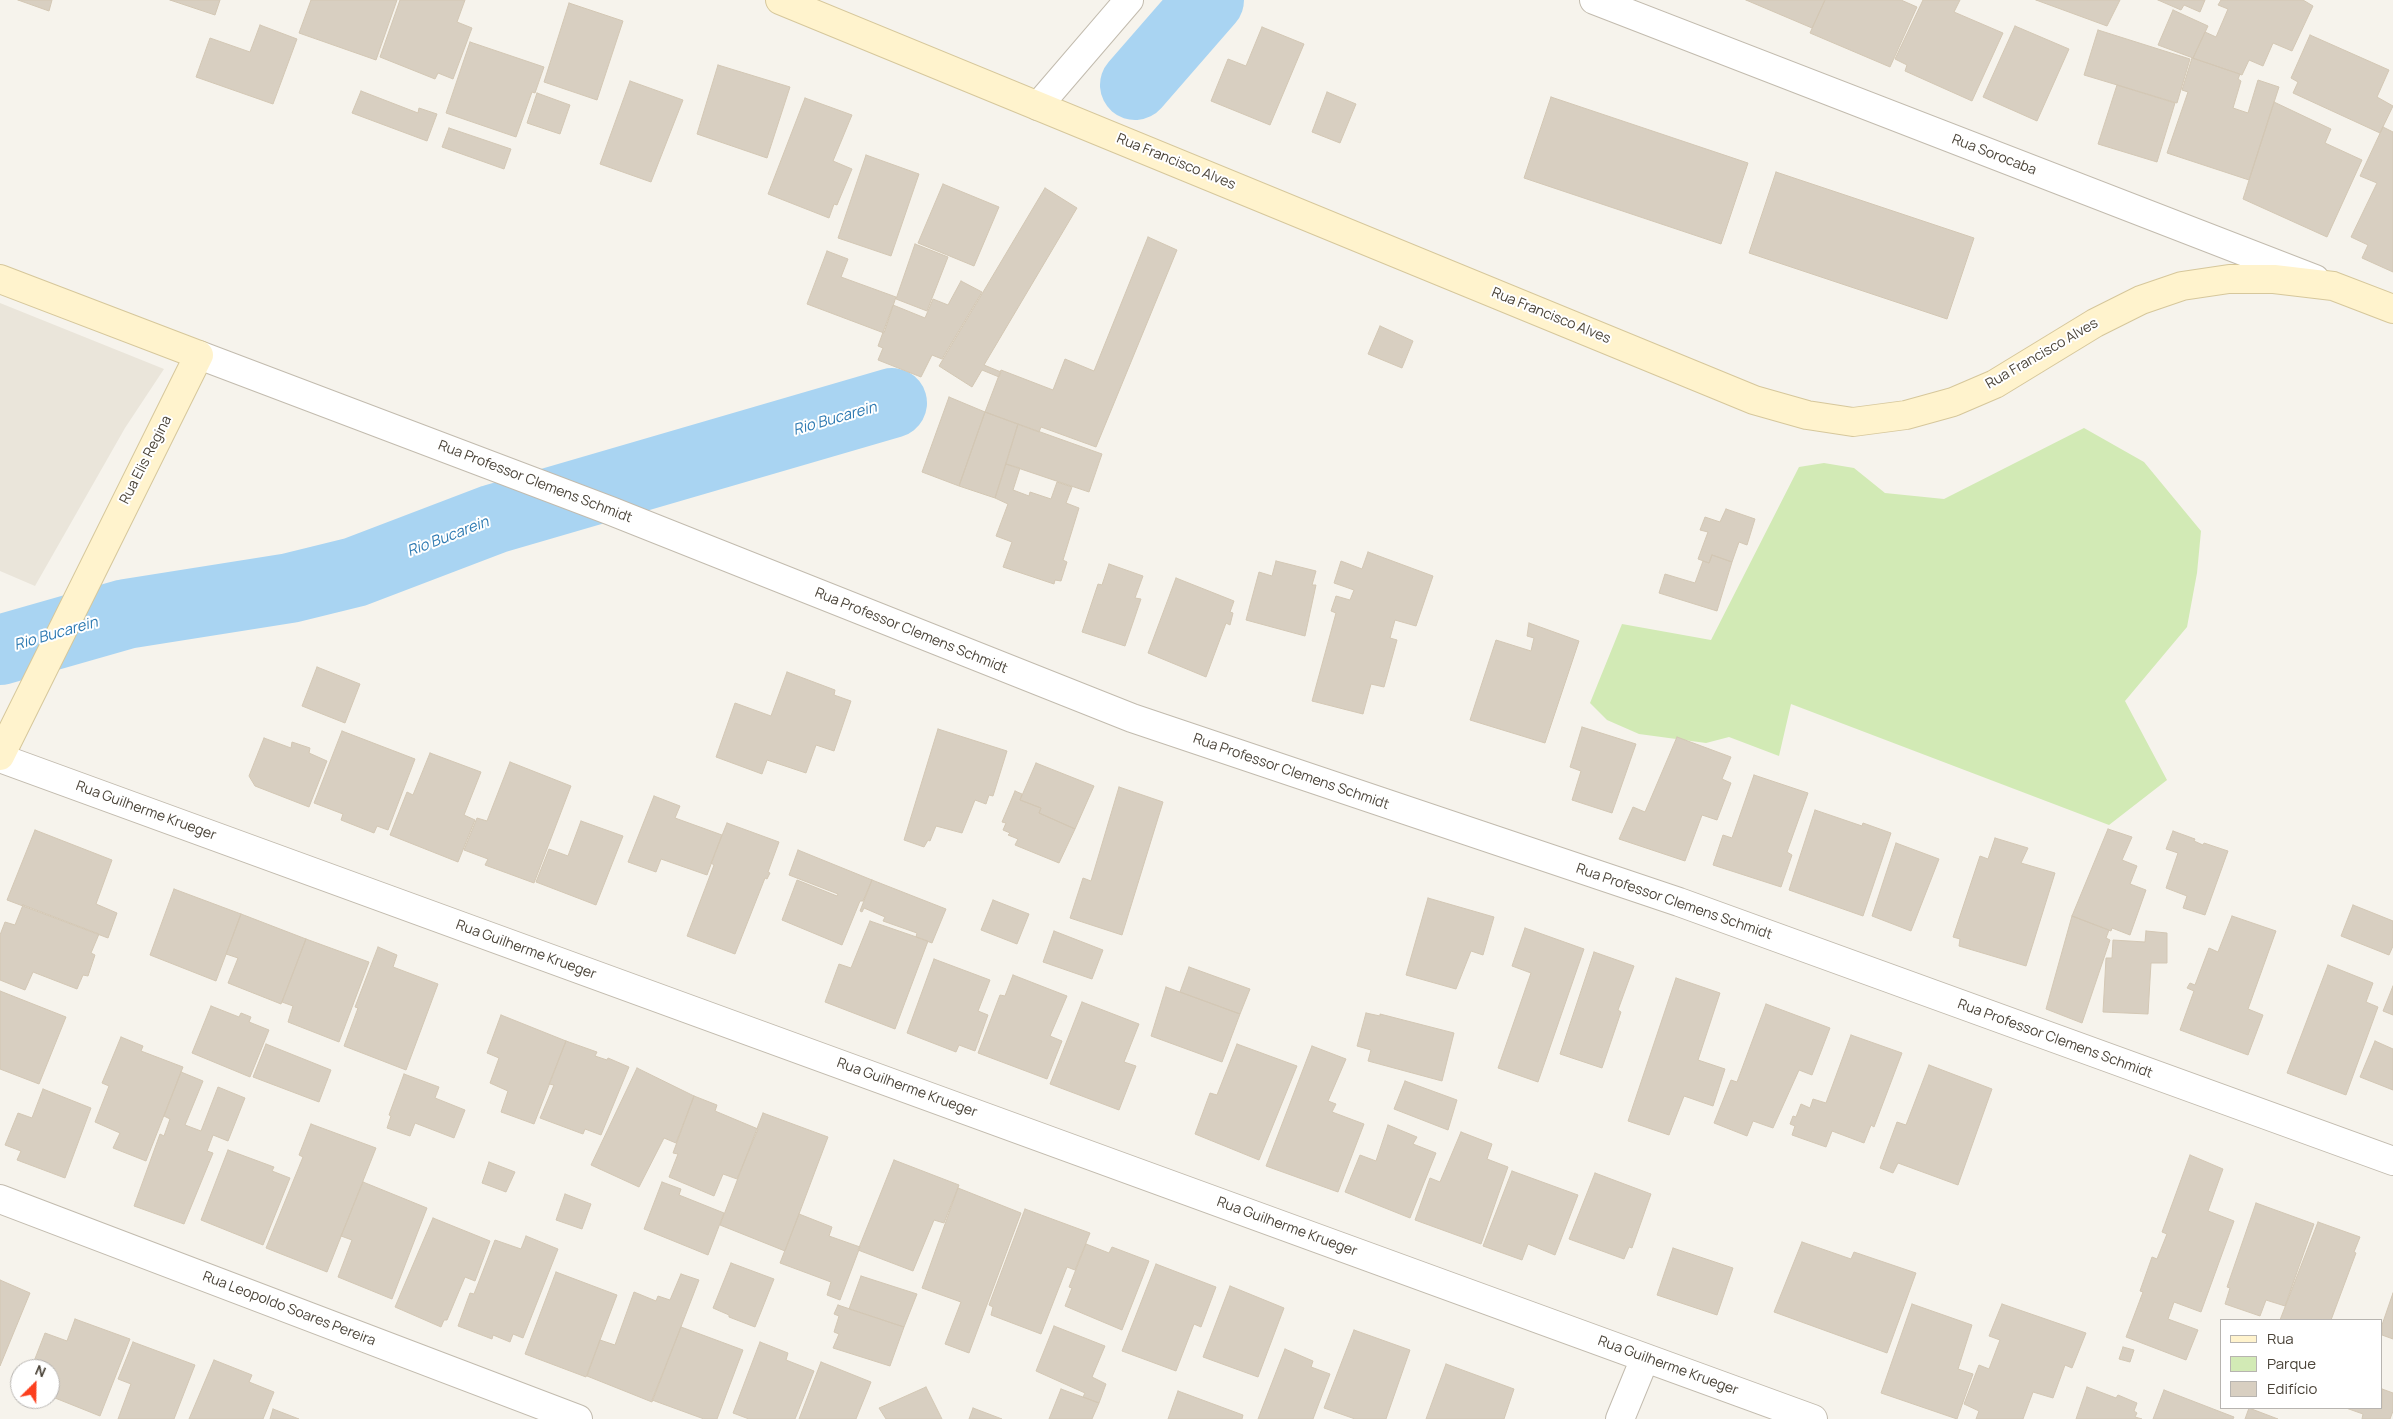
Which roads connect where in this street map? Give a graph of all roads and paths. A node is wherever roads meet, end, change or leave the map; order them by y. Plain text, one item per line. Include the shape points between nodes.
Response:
1 (780, 0) edge
2 (1129, 0) edge
3 (1594, 0) edge
4 (1038, 106) junction
5 (0, 279) edge
6 (2333, 286) junction
7 (2393, 309) edge
8 (199, 355) junction
9 (0, 757) edge
10 (2393, 1161) edge
11 (0, 1199) edge
12 (1645, 1358) junction
13 (578, 1419) edge
14 (1620, 1419) edge
15 (1813, 1419) edge

1 - 4 main road, Rua Francisco Alves
2 - 4 street
3 - 6 street, Rua Sorocaba
4 - 6 main road, Rua Francisco Alves via 1754,400 1807,415 1853,422 1906,415 1953,402 1995,384 2095,323 2141,300 2182,286 2274,279
5 - 8 main road
6 - 7 main road, Rua Sorocaba
8 - 9 main road, Rua Elis Regina
8 - 10 street, Rua Professor Clemens Schmidt via 611,511 1132,718 1679,902
9 - 12 street, Rua Guilherme Krueger
11 - 13 street, Rua Leopoldo Soares Pereira
12 - 14 street
12 - 15 street, Rua Guilherme Krueger

